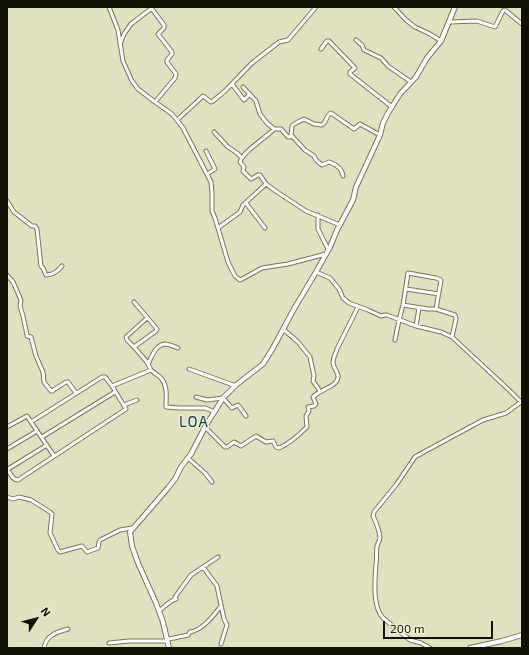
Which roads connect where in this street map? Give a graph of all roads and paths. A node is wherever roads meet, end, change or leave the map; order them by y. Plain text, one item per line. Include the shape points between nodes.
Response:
1 (109, 7) edge
2 (316, 7) edge
3 (394, 7) edge
4 (455, 7) edge
5 (152, 8) edge
6 (450, 22) junction
7 (522, 24) edge
8 (356, 40) dead end
9 (441, 41) junction
10 (120, 44) junction
11 (321, 49) dead end
12 (411, 82) junction
13 (232, 84) junction
14 (243, 87) dead end
15 (250, 94) junction
16 (155, 102) junction
17 (392, 107) junction
18 (177, 120) junction
19 (274, 129) junction
20 (214, 132) dead end
21 (291, 135) junction
22 (380, 135) junction
23 (206, 152) dead end
24 (242, 158) junction
25 (207, 174) junction
26 (343, 176) dead end
27 (266, 184) junction
28 (7, 201) edge
29 (246, 203) junction
30 (12, 210) junction
31 (7, 212) edge
32 (318, 215) junction
33 (340, 225) junction
34 (218, 228) junction
35 (265, 228) dead end
36 (328, 249) junction
37 (326, 254) junction
38 (62, 266) dead end
39 (316, 272) junction
40 (7, 275) edge
41 (406, 289) junction
42 (438, 294) junction
43 (134, 302) dead end
44 (403, 305) junction
45 (358, 307) junction
46 (419, 308) junction
47 (436, 309) junction
48 (147, 318) junction
49 (399, 320) junction
50 (416, 326) junction
51 (283, 329) junction
52 (452, 337) junction
53 (395, 340) dead end
54 (134, 347) junction
55 (178, 348) dead end
56 (148, 364) junction
57 (189, 369) dead end
58 (151, 370) junction
59 (236, 385) junction
60 (112, 386) junction
61 (320, 391) junction
62 (115, 392) junction
63 (76, 393) junction
64 (196, 397) dead end
65 (223, 398) junction
66 (137, 400) dead end
67 (522, 401) edge
68 (124, 405) junction
69 (214, 412) junction
70 (246, 416) dead end
71 (31, 422) junction
72 (205, 427) junction
73 (7, 428) edge
74 (37, 431) junction
75 (42, 437) junction
76 (47, 445) junction
77 (7, 449) edge
78 (54, 456) junction
79 (188, 458) junction
80 (7, 470) edge
81 (212, 482) dead end
82 (7, 496) edge
83 (132, 528) junction
84 (218, 557) dead end
85 (203, 567) junction
86 (222, 606) junction
87 (159, 611) junction
88 (68, 629) dead end
89 (522, 635) edge
90 (168, 640) junction
91 (109, 643) dead end
92 (221, 644) dead end
93 (44, 648) edge
94 (170, 648) edge
95 (430, 648) edge
96 (470, 648) edge

1 - 10 street via 117,26
2 - 13 street via 288,40 270,48
3 - 9 street via 414,27
4 - 6 street
5 - 10 street via 131,24
5 - 16 street via 164,25 158,34 172,52 167,62 176,74
6 - 7 street via 477,21 494,27 506,10
6 - 9 street
8 - 12 street via 364,50 381,58 389,67
9 - 12 street
10 - 16 street via 123,61 132,81
11 - 17 street via 329,41 355,68 350,74
12 - 17 street
13 - 15 street via 244,100
13 - 18 street via 211,102 203,96
14 - 15 street
15 - 19 street via 260,114
16 - 18 street
17 - 22 street
18 - 25 street
19 - 21 street via 281,129 290,137
19 - 24 street
20 - 24 street
21 - 22 street via 293,124 304,119 322,125 331,113 354,128 360,124
21 - 26 street via 322,165 329,162 335,165
22 - 33 street
23 - 25 street via 215,169
24 - 27 street via 240,162 244,172 251,179 260,175
25 - 34 street via 211,182 212,211
27 - 29 street
27 - 32 street via 305,210
28 - 30 street
29 - 34 street via 240,212
29 - 35 street
30 - 31 street
30 - 38 street via 37,229 41,266 46,275 57,272
32 - 33 street
32 - 36 street via 318,229
33 - 36 street
34 - 37 street via 228,262 240,280 262,268
36 - 37 street
37 - 39 street
39 - 45 street via 330,278 345,300
39 - 51 street
40 - 63 street via 21,300 27,336 31,337 44,373 44,382 50,390 67,382
41 - 42 street
41 - 42 street via 408,273 440,279
41 - 44 street
42 - 47 street
43 - 48 street
44 - 46 street
44 - 49 street
45 - 49 street
45 - 61 street via 333,358 338,379
46 - 47 street
46 - 50 street
47 - 52 street via 455,315
48 - 54 street via 126,337
48 - 54 street via 156,330
49 - 50 street
49 - 53 street
50 - 52 street
51 - 59 street via 262,364
51 - 61 street via 310,357 313,381
52 - 67 street
54 - 56 street
55 - 56 street via 165,344 158,347
56 - 58 street
57 - 59 street
58 - 60 street
58 - 69 street via 161,377 164,383 166,407 205,408
59 - 65 street
60 - 62 street
60 - 63 street via 104,377
61 - 72 street via 313,397 316,404 308,407 307,428 279,448 273,442 256,436 241,446 235,442 226,447
62 - 68 street
62 - 75 street
63 - 71 street
64 - 65 street via 207,400
65 - 69 street
65 - 70 street via 232,408 238,406
66 - 68 street
67 - 95 street via 506,413 483,420 415,457 396,486 374,512 380,537 377,544 375,585 380,614 410,640
68 - 78 street via 126,409
69 - 72 street
71 - 73 street via 27,416
71 - 74 street
72 - 79 street
74 - 75 street
74 - 77 street
75 - 76 street
76 - 78 street
76 - 80 street
78 - 80 street via 18,480 13,479
79 - 81 street
79 - 83 street via 168,488
82 - 83 street via 12,499 19,497 31,500 51,512 50,533 60,552 82,546 87,552 98,548 100,540 119,530
83 - 87 street via 132,546
84 - 85 street
85 - 86 street via 216,585
85 - 87 street via 191,575 176,599
86 - 90 street via 196,631
86 - 92 street via 227,626
87 - 90 street
88 - 93 street via 51,635
89 - 96 street
90 - 91 street
90 - 94 street

